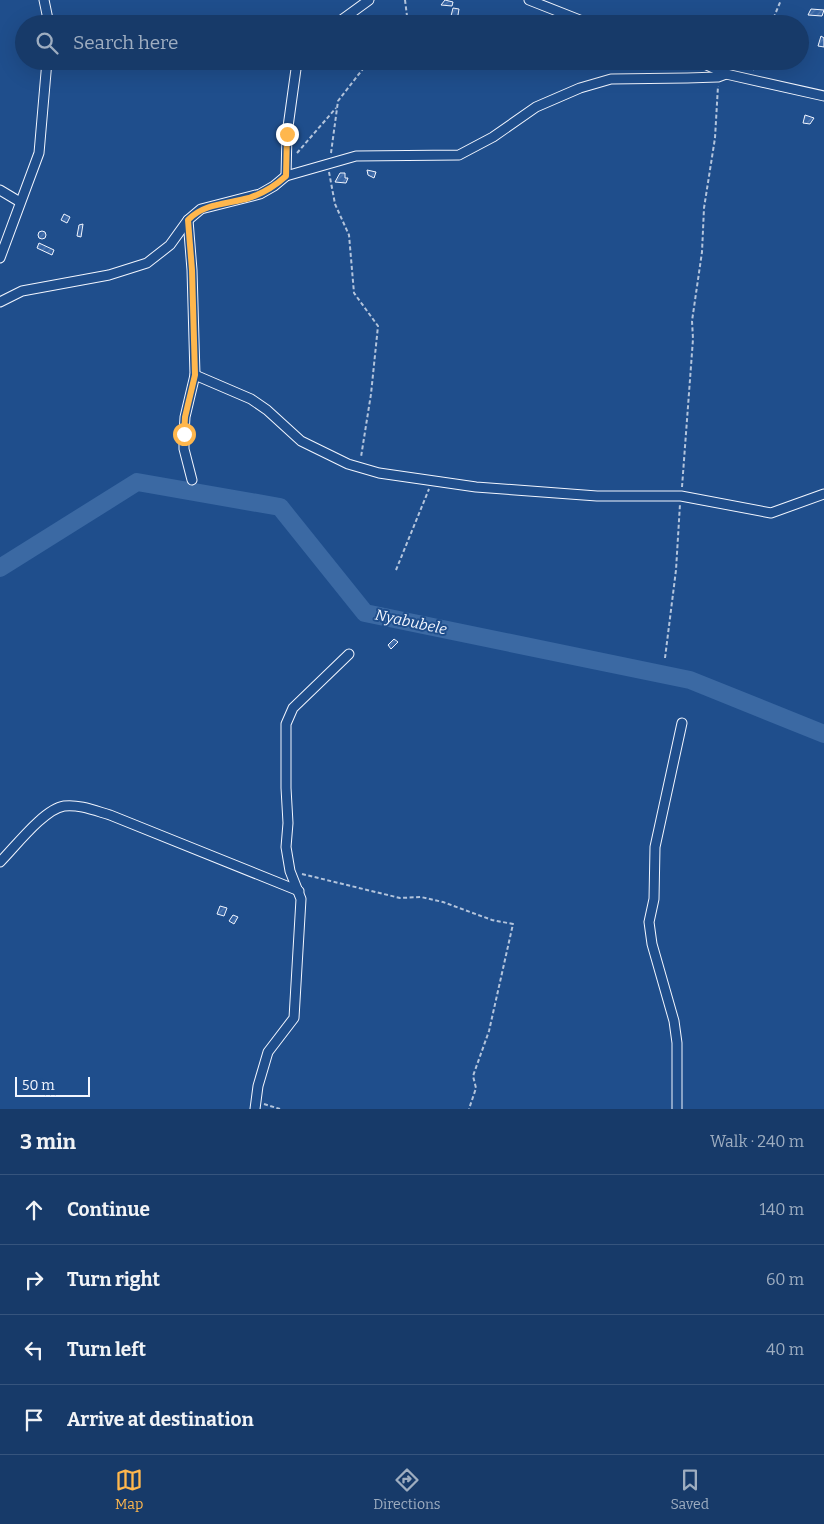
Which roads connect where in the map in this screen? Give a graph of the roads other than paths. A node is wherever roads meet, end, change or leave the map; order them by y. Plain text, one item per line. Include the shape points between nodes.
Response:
1 (44, 0) edge
2 (369, 0) edge
3 (529, 0) edge
4 (47, 15) edge
5 (348, 15) edge
6 (567, 15) edge
7 (46, 70) edge
8 (296, 70) edge
9 (713, 70) edge
10 (722, 75) junction
11 (824, 96) edge
12 (286, 171) junction
13 (0, 190) edge
14 (20, 202) junction
15 (188, 220) junction
16 (0, 258) edge
17 (0, 302) edge
18 (195, 375) junction
19 (192, 480) dead end
20 (824, 494) edge
21 (349, 654) dead end
22 (682, 722) dead end
23 (0, 862) edge
24 (299, 892) junction
25 (255, 1109) edge
26 (677, 1109) edge

1 - 4 street
2 - 5 street
3 - 6 street
7 - 14 street via 39,153
8 - 12 street via 287,134
9 - 10 street
10 - 11 street
10 - 12 street via 611,79 580,88 536,108 459,155 356,156 328,165
12 - 15 street via 274,186 260,194 201,209
13 - 14 street
14 - 16 street
15 - 17 street via 170,245 147,263 109,275 22,291
15 - 18 street
18 - 19 street via 184,434
18 - 20 street via 251,399 301,441 379,473 432,482 597,496 681,496 771,513
21 - 24 street via 293,708 286,724 286,847 290,871
22 - 26 street via 654,847 654,899 649,922 675,1028
23 - 24 street via 47,814 64,806 84,808 110,815
24 - 25 street via 294,1018 268,1052

